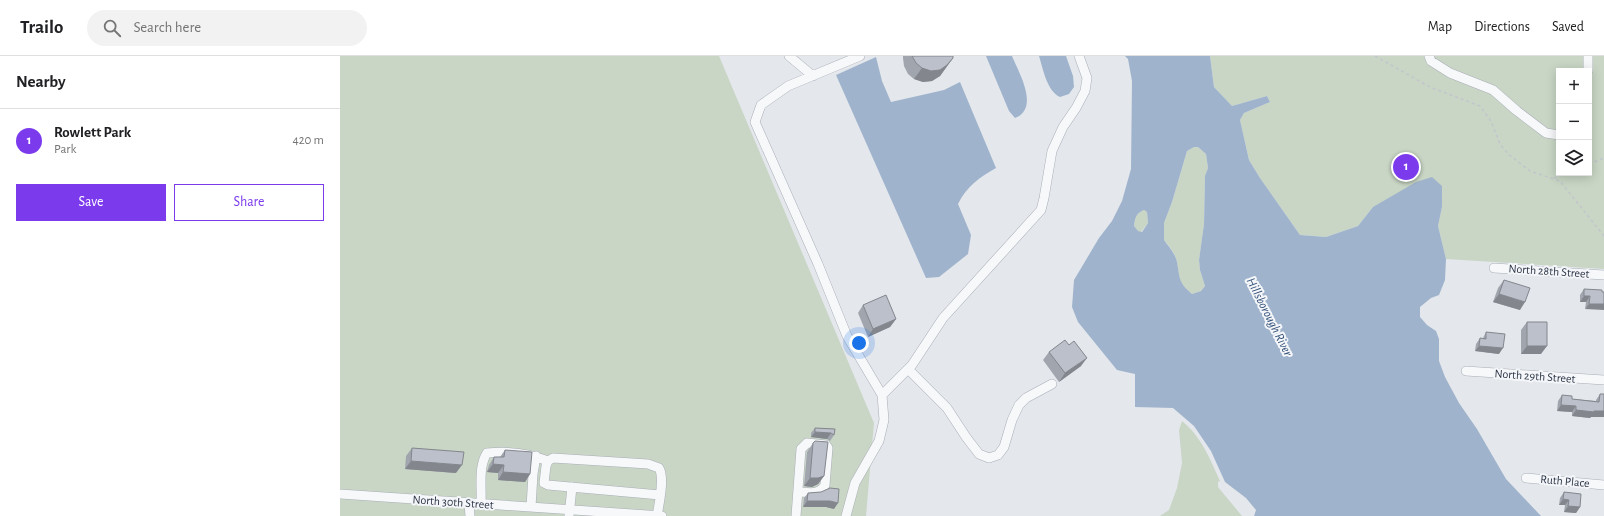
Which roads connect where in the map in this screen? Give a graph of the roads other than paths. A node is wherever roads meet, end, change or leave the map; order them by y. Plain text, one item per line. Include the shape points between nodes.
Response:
1 (789, 56) edge
2 (860, 56) edge
3 (1079, 56) edge
4 (1429, 56) edge
5 (1588, 56) edge
6 (1588, 68) edge
7 (813, 76) junction
8 (1556, 135) edge
9 (1494, 268) dead end
10 (1604, 275) edge
11 (908, 369) junction
12 (1466, 371) dead end
13 (1604, 380) edge
14 (1052, 384) dead end
15 (882, 395) junction
16 (536, 456) junction
17 (548, 461) junction
18 (1526, 478) dead end
19 (1604, 485) edge
20 (572, 487) junction
21 (798, 492) junction
22 (340, 494) edge
23 (660, 494) junction
24 (469, 503) junction
25 (481, 504) junction
26 (531, 507) junction
27 (569, 513) edge
28 (470, 516) edge
29 (657, 516) edge
30 (662, 516) edge
31 (796, 516) edge
32 (846, 516) edge

1 - 7 street
2 - 7 street
3 - 11 street via 1087,78 1085,91 1052,151 1041,210 943,318
4 - 8 street via 1450,73 1493,90 1546,133
5 - 6 street
7 - 15 street via 788,86 761,105 755,122 847,336
9 - 10 street, North 28th Street
11 - 14 street via 947,408 979,454 989,458 998,454 1004,447 1019,405 1026,398
11 - 15 street
12 - 13 street, North 29th Street
15 - 32 street via 884,420 879,441 855,483
16 - 17 street
16 - 25 street via 487,452 481,469
16 - 26 street
17 - 20 street via 544,483 548,486
17 - 23 street via 553,458 648,464 661,471
18 - 19 street, Ruth Place
20 - 23 street
20 - 27 street
21 - 21 street via 802,446 807,443 826,445 828,448 825,485 822,491
21 - 31 street
22 - 24 street, North 30th Street
23 - 29 street
24 - 25 street, North 30th Street
24 - 28 street
25 - 26 street, North 30th Street
26 - 27 street, North 30th Street
27 - 29 street, North 30th Street
29 - 30 street, North 30th Street

